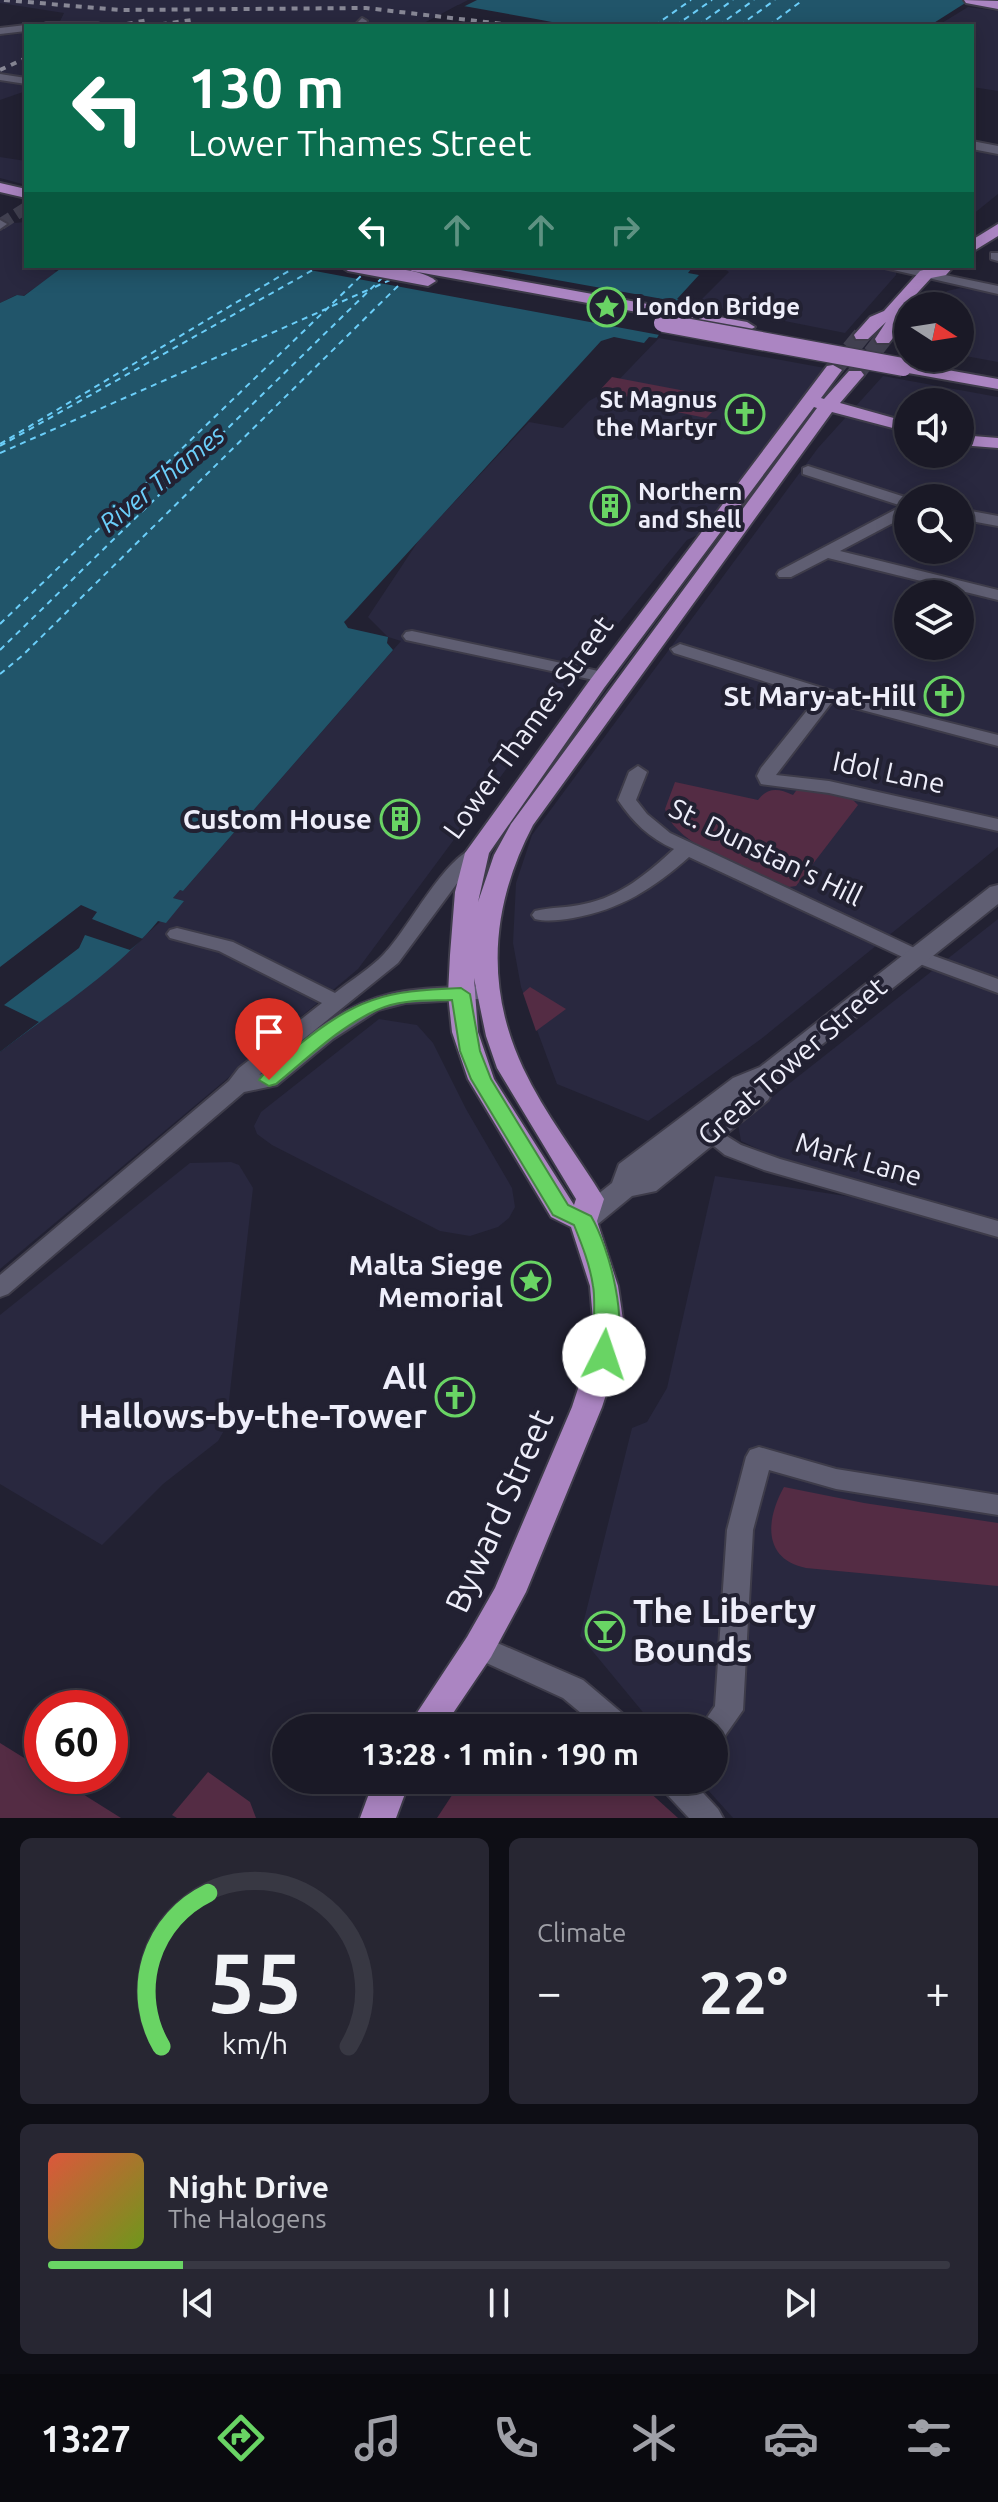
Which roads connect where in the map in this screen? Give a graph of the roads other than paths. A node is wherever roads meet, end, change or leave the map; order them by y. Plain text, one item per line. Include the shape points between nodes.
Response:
1 (971, 0) edge
2 (992, 4) edge
3 (24, 28) edge
4 (0, 31) edge
5 (0, 77) edge
6 (24, 81) edge
7 (974, 145) edge
8 (998, 150) edge
9 (998, 214) edge
10 (974, 228) edge
11 (998, 229) edge
12 (974, 246) edge
13 (360, 268) edge
14 (422, 268) edge
15 (904, 268) edge
16 (944, 268) edge
17 (925, 270) edge
18 (998, 290) edge
19 (890, 314) junction
20 (667, 318) junction
21 (862, 335) tunnel mouth
22 (883, 339) tunnel mouth
23 (894, 359) edge
24 (833, 370) tunnel mouth
25 (974, 371) edge
26 (951, 372) edge
27 (998, 374) edge
28 (855, 375) tunnel mouth
29 (998, 384) edge
30 (818, 403) junction
31 (894, 423) edge
32 (974, 441) edge
33 (998, 443) edge
34 (808, 471) dead end
35 (894, 499) edge
36 (894, 517) edge
37 (974, 517) edge
38 (998, 521) edge
39 (827, 553) junction
40 (785, 574) dead end
41 (998, 595) edge
42 (412, 636) dead end
43 (680, 649) dead end
44 (603, 677) junction
45 (828, 696) junction
46 (998, 741) edge
47 (638, 772) dead end
48 (998, 825) edge
49 (686, 849) junction
50 (477, 853) junction
51 (490, 892) joint
52 (998, 892) edge
53 (542, 915) dead end
54 (177, 934) dead end
55 (916, 956) junction
56 (998, 986) edge
57 (488, 993) junction
58 (461, 994) junction
59 (336, 1002) junction
60 (769, 1073) junction
61 (237, 1086) junction
62 (709, 1133) junction
63 (624, 1188) junction
64 (583, 1221) junction
65 (998, 1229) edge
66 (0, 1288) edge
67 (998, 1505) edge
68 (479, 1647) junction
69 (434, 1714) edge
70 (602, 1714) edge
71 (726, 1714) edge
72 (387, 1794) edge
73 (689, 1794) edge
74 (378, 1818) edge
75 (708, 1818) edge

1 - 2 main road
3 - 4 street
5 - 6 street
7 - 8 street
9 - 10 main road
11 - 12 main road
13 - 20 main road
14 - 20 main road
15 - 17 street
16 - 17 main road
17 - 18 street
17 - 19 main road
19 - 21 main road
19 - 22 main road via 896,324
20 - 23 main road, bridge
24 - 30 main road, Lower Thames Street
25 - 27 main road
26 - 29 main road
28 - 30 main road, Lower Thames Street
30 - 31 main road
30 - 44 main road, Lower Thames Street
30 - 51 main road, Lower Thames Street via 522,824
32 - 33 main road
34 - 35 street
36 - 39 street
37 - 38 street
39 - 40 street
39 - 41 street
42 - 44 street
43 - 45 street
44 - 50 main road, Lower Thames Street
45 - 46 street
45 - 48 street, Idol Lane via 770,768 768,780 829,787
47 - 49 street, St. Dunstan's Hill via 627,800 631,809
49 - 53 street via 642,887 603,908
49 - 55 street, St. Dunstan's Hill
50 - 58 main road via 467,892
50 - 59 street, Lower Thames Street via 454,874 391,959
51 - 57 main road, Byward Street via 484,927
52 - 55 street, Great Tower Street
54 - 59 street via 226,946
55 - 56 street, St. Dunstan's Hill
55 - 60 street, Great Tower Street
57 - 58 street, Lower Thames Street
57 - 64 main road, Byward Street via 510,1068 590,1199
58 - 61 street, Lower Thames Street via 405,996 371,1005 269,1080
58 - 64 main road via 470,1051 481,1079 561,1210
59 - 61 street, Lower Thames Street
60 - 62 street, Great Tower Street via 759,1094
60 - 63 street via 742,1084 629,1171
61 - 66 street, Lower Thames Street
62 - 63 street, Great Tower Street via 646,1184
62 - 65 street, Mark Lane via 733,1150 772,1165
63 - 64 street, Great Tower Street
64 - 68 main road, Byward Street via 604,1286 604,1355 543,1517
67 - 71 street via 836,1479 759,1457 740,1530
68 - 69 main road, Byward Street
68 - 70 street via 573,1689
72 - 74 main road
73 - 75 street

